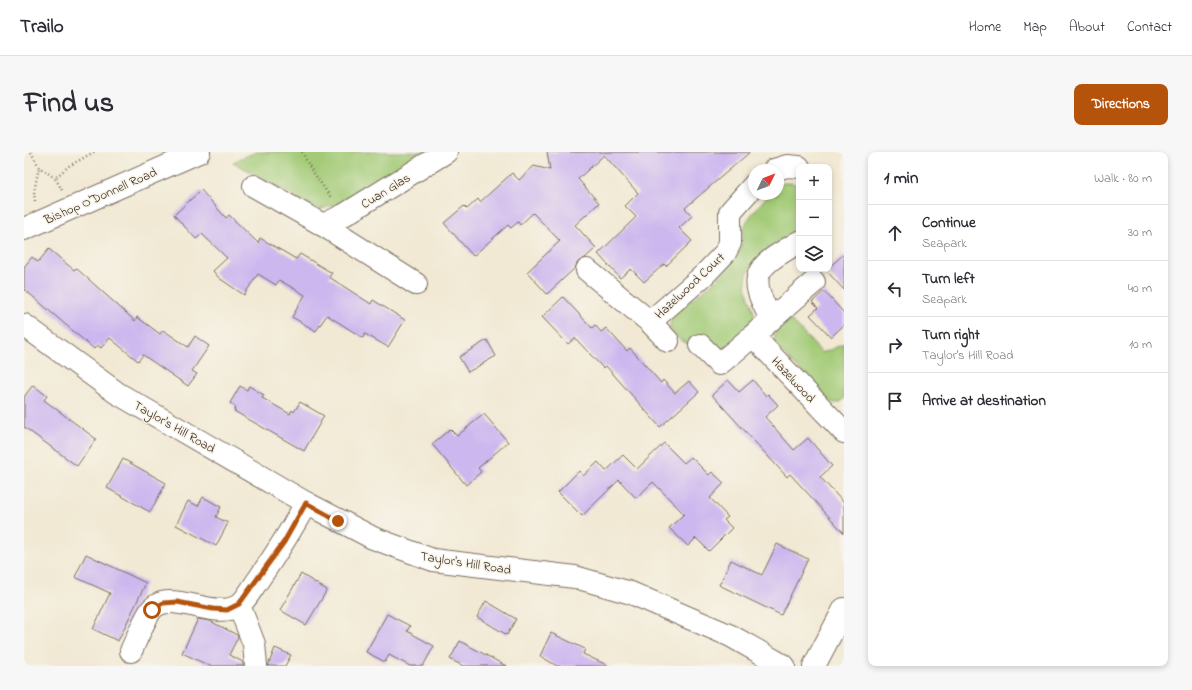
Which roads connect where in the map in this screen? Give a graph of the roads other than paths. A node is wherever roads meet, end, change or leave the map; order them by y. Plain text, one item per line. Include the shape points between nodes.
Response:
1 (199, 152) edge
2 (446, 152) edge
3 (784, 167) edge
4 (796, 167) edge
5 (254, 186) dead end
6 (748, 192) edge
7 (323, 225) junction
8 (24, 229) edge
9 (796, 244) edge
10 (587, 270) dead end
11 (814, 282) dead end
12 (416, 284) dead end
13 (771, 318) junction
14 (650, 322) junction
15 (24, 325) edge
16 (753, 336) junction
17 (668, 342) dead end
18 (700, 345) dead end
19 (841, 423) edge
20 (306, 503) junction
21 (239, 604) junction
22 (844, 609) edge
23 (131, 651) dead end
24 (256, 666) edge
25 (784, 666) edge
26 (814, 666) edge

1 - 8 street, Bishop O'Donnell Road
2 - 7 street, Cuan Glas via 344,215
3 - 4 street
5 - 7 street
6 - 14 street, Hazelwood Court via 730,212 730,243 725,253
7 - 12 street
9 - 13 street via 774,258 757,275 758,292
10 - 14 street, Hazelwood Court
11 - 13 street
13 - 16 street
14 - 17 street, Hazelwood Court
15 - 20 street, Taylor's Hill Road via 117,393
16 - 18 street via 719,364
16 - 19 street, Hazelwood
20 - 21 street via 284,542
20 - 25 street, Taylor's Hill Road via 373,538 433,560 574,577 631,593 731,636
21 - 23 street via 227,610 177,602 163,603 152,610
21 - 24 street via 254,644
22 - 26 street

